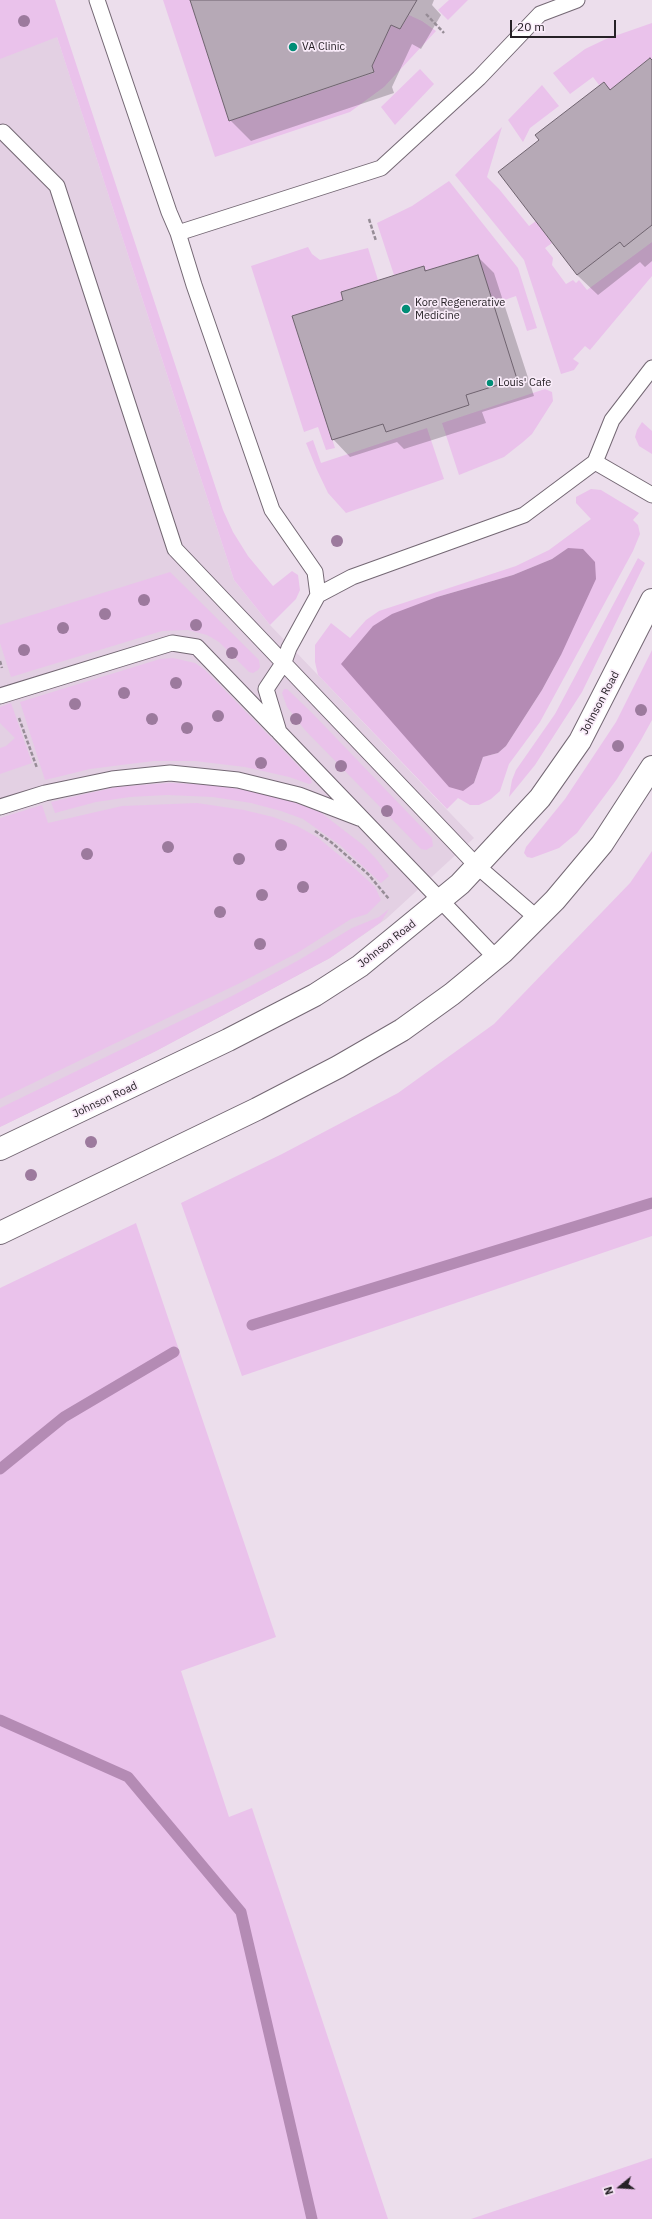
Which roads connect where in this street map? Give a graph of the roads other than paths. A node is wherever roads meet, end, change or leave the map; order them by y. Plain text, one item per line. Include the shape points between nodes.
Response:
1 (97, 0) edge
2 (577, 0) edge
3 (3, 132) dead end
4 (178, 233) junction
5 (652, 368) edge
6 (595, 462) junction
7 (652, 494) edge
8 (318, 595) junction
9 (652, 600) edge
10 (284, 662) junction
11 (0, 696) edge
12 (279, 732) junction
13 (652, 767) edge
14 (0, 807) edge
15 (363, 819) junction
16 (477, 866) junction
17 (440, 901) junction
18 (537, 918) junction
19 (496, 958) junction
20 (0, 1149) edge
21 (0, 1233) edge

1 - 4 lane
2 - 4 lane via 540,14 479,78 381,168
3 - 10 lane via 57,186 175,549
4 - 8 lane via 272,510 315,572
5 - 6 lane via 612,420
6 - 7 lane
6 - 8 lane via 524,515 352,577
8 - 10 lane
9 - 16 main road, Johnson Road via 580,741 540,798
10 - 12 lane via 266,689
10 - 16 lane
11 - 12 lane via 172,643 197,647
12 - 15 lane
13 - 18 main road via 602,844
14 - 15 lane via 45,793 112,779 170,774 238,780 299,795
15 - 17 lane
16 - 17 main road, Johnson Road
16 - 18 lane
17 - 19 lane
17 - 20 main road, Johnson Road via 360,966 315,995 147,1080
18 - 19 main road
19 - 21 main road via 402,1030 338,1067

